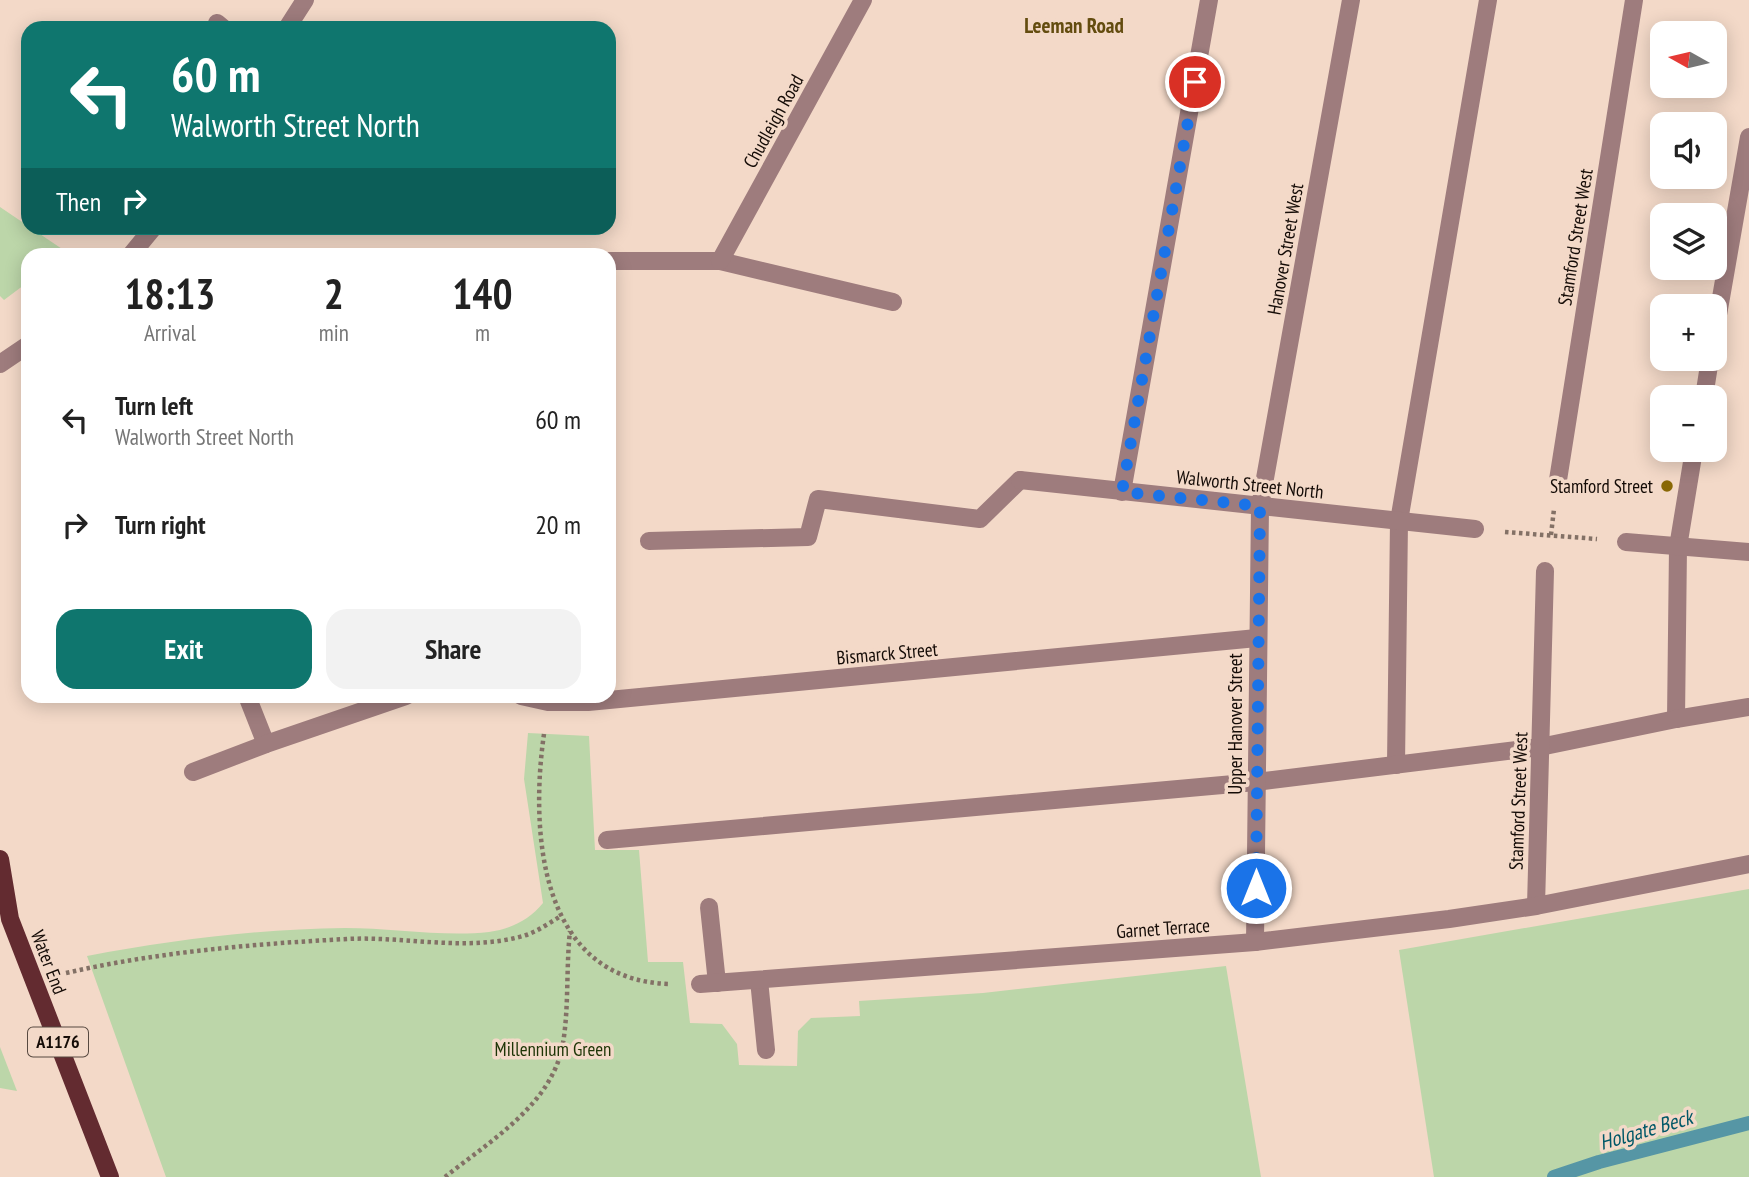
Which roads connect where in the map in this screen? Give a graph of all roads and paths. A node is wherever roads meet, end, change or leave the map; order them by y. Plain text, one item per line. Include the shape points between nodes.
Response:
1 (305, 0) edge
2 (863, 0) edge
3 (1209, 0) edge
4 (1352, 0) edge
5 (1488, 0) edge
6 (1634, 0) edge
7 (292, 21) edge
8 (1749, 137) edge
9 (616, 261) edge
10 (720, 261) junction
11 (1722, 294) edge
12 (893, 302) dead end
13 (21, 350) edge
14 (0, 364) edge
15 (1692, 462) edge
16 (1558, 480) dead end
17 (1122, 492) junction
18 (1260, 506) junction
19 (1399, 521) junction
20 (1475, 529) joint
21 (649, 541) dead end
22 (1626, 542) joint
23 (1678, 547) junction
24 (1749, 552) edge
25 (1545, 571) dead end
26 (1257, 638) junction
27 (616, 699) edge
28 (250, 703) edge
29 (386, 703) edge
30 (548, 703) edge
31 (1749, 708) edge
32 (1676, 719) junction
33 (266, 744) junction
34 (1540, 747) junction
35 (1396, 765) junction
36 (192, 772) dead end
37 (1256, 782) junction
38 (607, 840) dead end
39 (0, 859) edge
40 (1749, 864) edge
41 (1536, 906) junction
42 (709, 907) dead end
43 (561, 916) junction
44 (3, 917) edge
45 (570, 930) junction
46 (1255, 942) junction
47 (78, 970) dead end
48 (759, 981) junction
49 (709, 984) junction
50 (766, 1050) dead end
51 (110, 1177) edge
52 (445, 1177) edge

1 - 7 street
2 - 10 street, Chudleigh Road
3 - 17 street
4 - 18 street, Hanover Street West
5 - 19 street
6 - 16 street, Stamford Street West
8 - 11 street
9 - 10 street
10 - 12 street
13 - 14 street
15 - 23 street
17 - 18 street, Walworth Street North
17 - 21 street, Walworth Street North via 1020,480 980,519 818,499 808,537
18 - 19 street, Walworth Street North
18 - 26 street, Upper Hanover Street
19 - 20 street, Walworth Street North
19 - 35 street
20 - 22 path
22 - 23 street
23 - 24 street
23 - 32 street
25 - 34 street, Stamford Street West
26 - 27 street, Bismarck Street
26 - 37 street, Upper Hanover Street
28 - 33 street
29 - 33 street
30 - 43 path via 540,762 540,829 548,881
31 - 32 street
32 - 34 street
33 - 36 street
34 - 35 street
34 - 41 street, Stamford Street West
35 - 37 street
37 - 38 street
37 - 46 street, Upper Hanover Street
39 - 44 main road, Water End / A1176
40 - 41 street, Garnet Terrace
41 - 46 street, Garnet Terrace
42 - 49 street
43 - 45 path
43 - 47 path via 524,935 489,941 349,939 253,945 159,954
44 - 51 main road, Water End / A1176
45 - 49 path via 594,956 624,976 649,982
45 - 52 path via 563,1044 552,1079 534,1104
46 - 48 street, Garnet Terrace
48 - 49 street, Garnet Terrace
48 - 50 street

